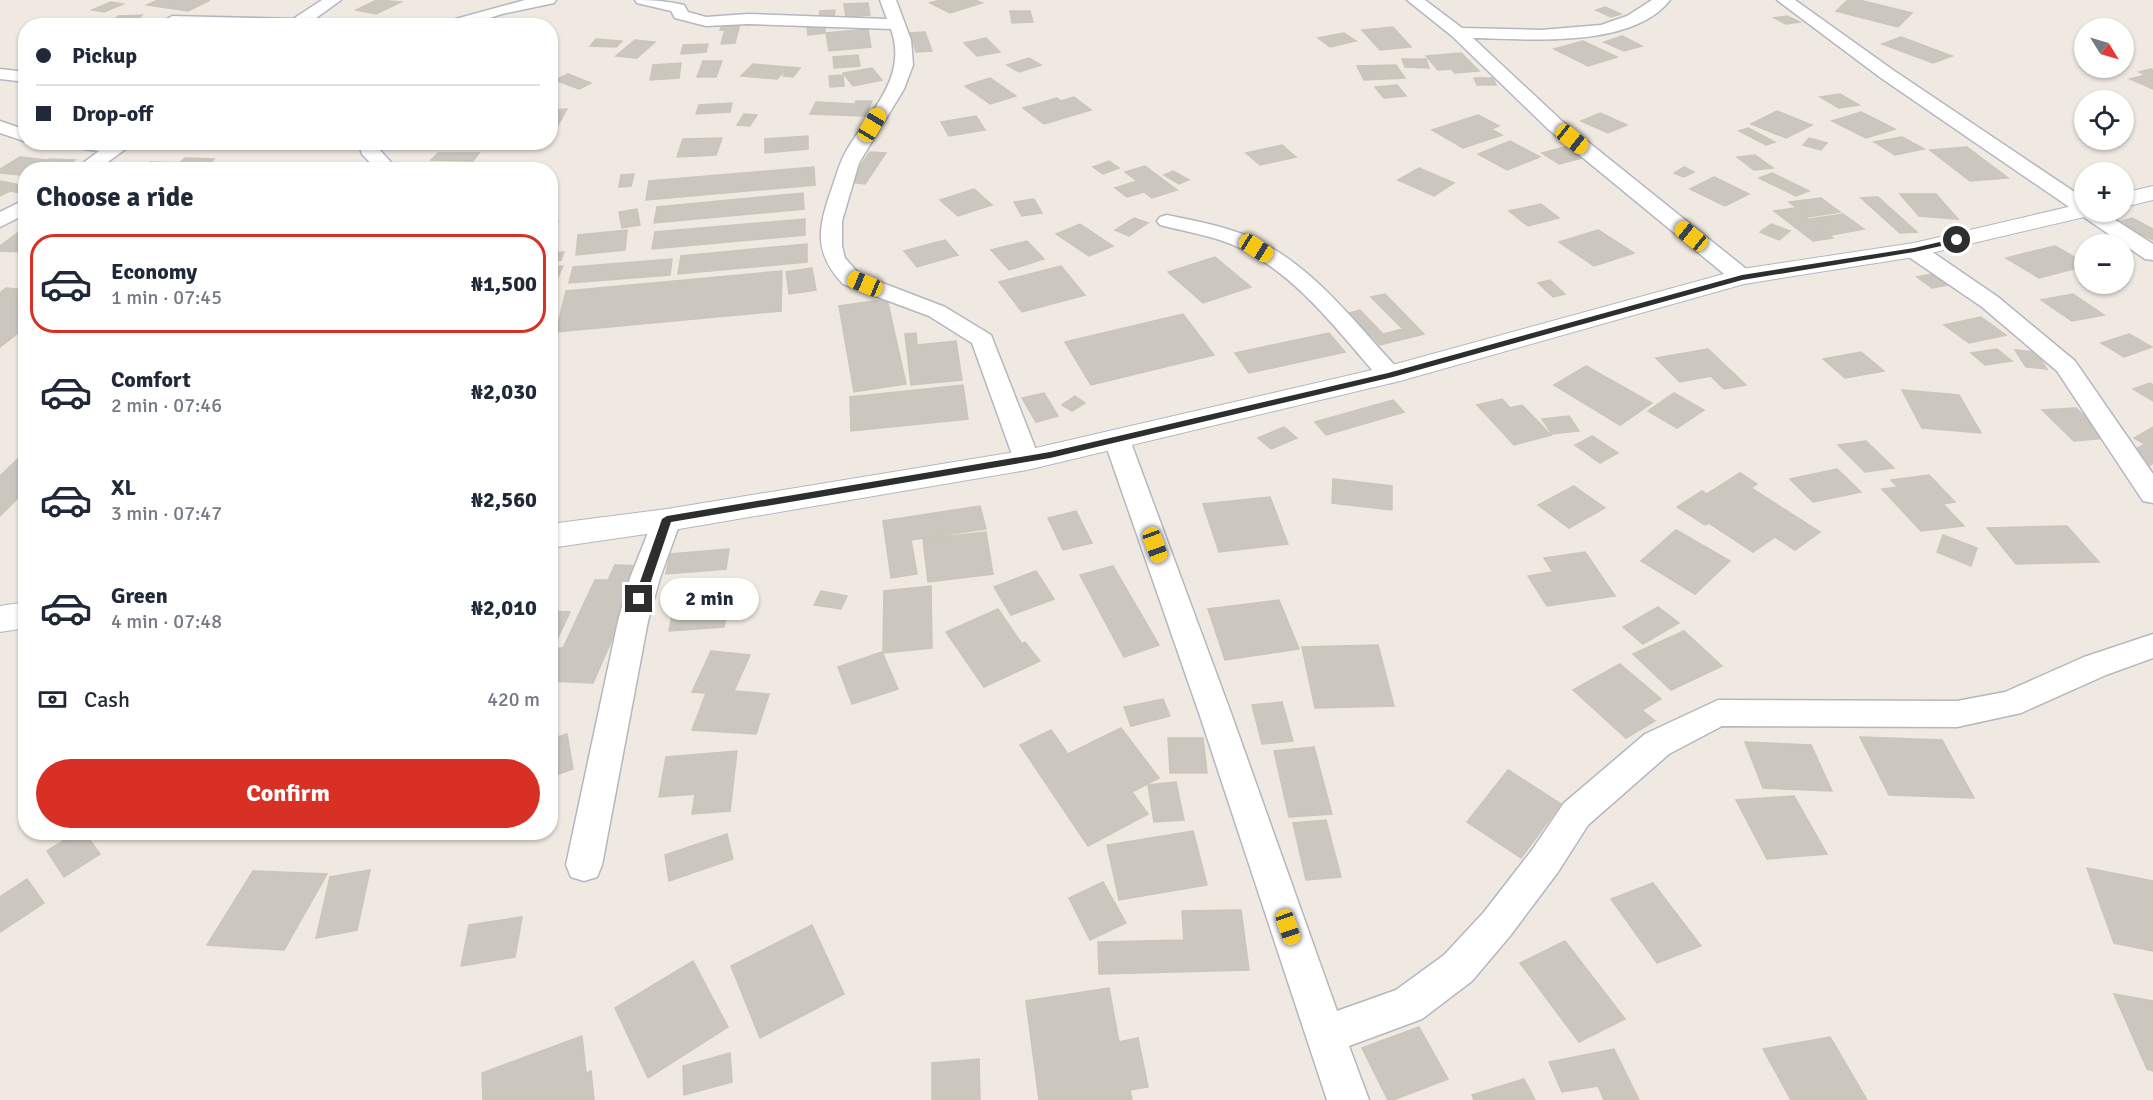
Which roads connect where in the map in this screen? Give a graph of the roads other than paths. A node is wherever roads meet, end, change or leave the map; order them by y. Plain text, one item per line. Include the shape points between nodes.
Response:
1 (333, 0) edge
2 (548, 0) edge
3 (644, 0) edge
4 (888, 0) edge
5 (1415, 0) edge
6 (1662, 0) edge
7 (1785, 0) edge
8 (306, 18) edge
9 (474, 18) edge
10 (896, 24) junction
11 (1458, 33) junction
12 (0, 74) edge
13 (18, 75) edge
14 (0, 128) edge
15 (18, 134) edge
16 (113, 150) edge
17 (369, 150) edge
18 (95, 162) edge
19 (380, 162) edge
20 (2153, 193) edge
21 (2134, 198) edge
22 (2074, 202) edge
23 (18, 210) edge
24 (2074, 212) edge
25 (0, 221) edge
26 (1167, 221) dead end
27 (2105, 222) edge
28 (1914, 250) junction
29 (2153, 254) edge
30 (1742, 277) junction
31 (1390, 375) junction
32 (1117, 440) junction
33 (1027, 459) junction
34 (2153, 494) edge
35 (667, 519) junction
36 (558, 535) edge
37 (18, 616) edge
38 (0, 619) edge
39 (2153, 646) edge
40 (584, 866) dead end
41 (1325, 1035) junction
42 (1348, 1100) edge

1 - 8 street
2 - 9 street
3 - 10 street via 678,8 681,15 700,22 742,19
4 - 10 street
5 - 11 street
6 - 11 street via 1631,20 1601,29 1573,33
7 - 22 street
10 - 33 street via 904,40 905,63 900,79 851,158 833,207 830,248 839,269 851,279 948,317 983,340
11 - 30 street via 1555,125
12 - 13 street
14 - 15 street
16 - 18 street
17 - 19 street
20 - 21 main road
23 - 25 street
24 - 28 main road
26 - 31 street via 1237,239 1273,258 1323,303
27 - 29 street
28 - 30 main road
28 - 34 street via 1990,302 2066,366
30 - 31 main road
31 - 32 main road
32 - 33 main road
32 - 41 street
33 - 35 main road
35 - 36 main road
35 - 40 street via 633,621
37 - 38 main road
39 - 41 street via 2095,666 2010,704 1957,714 1718,713 1657,744 1576,814 1504,915 1458,968 1408,1005
41 - 42 street

